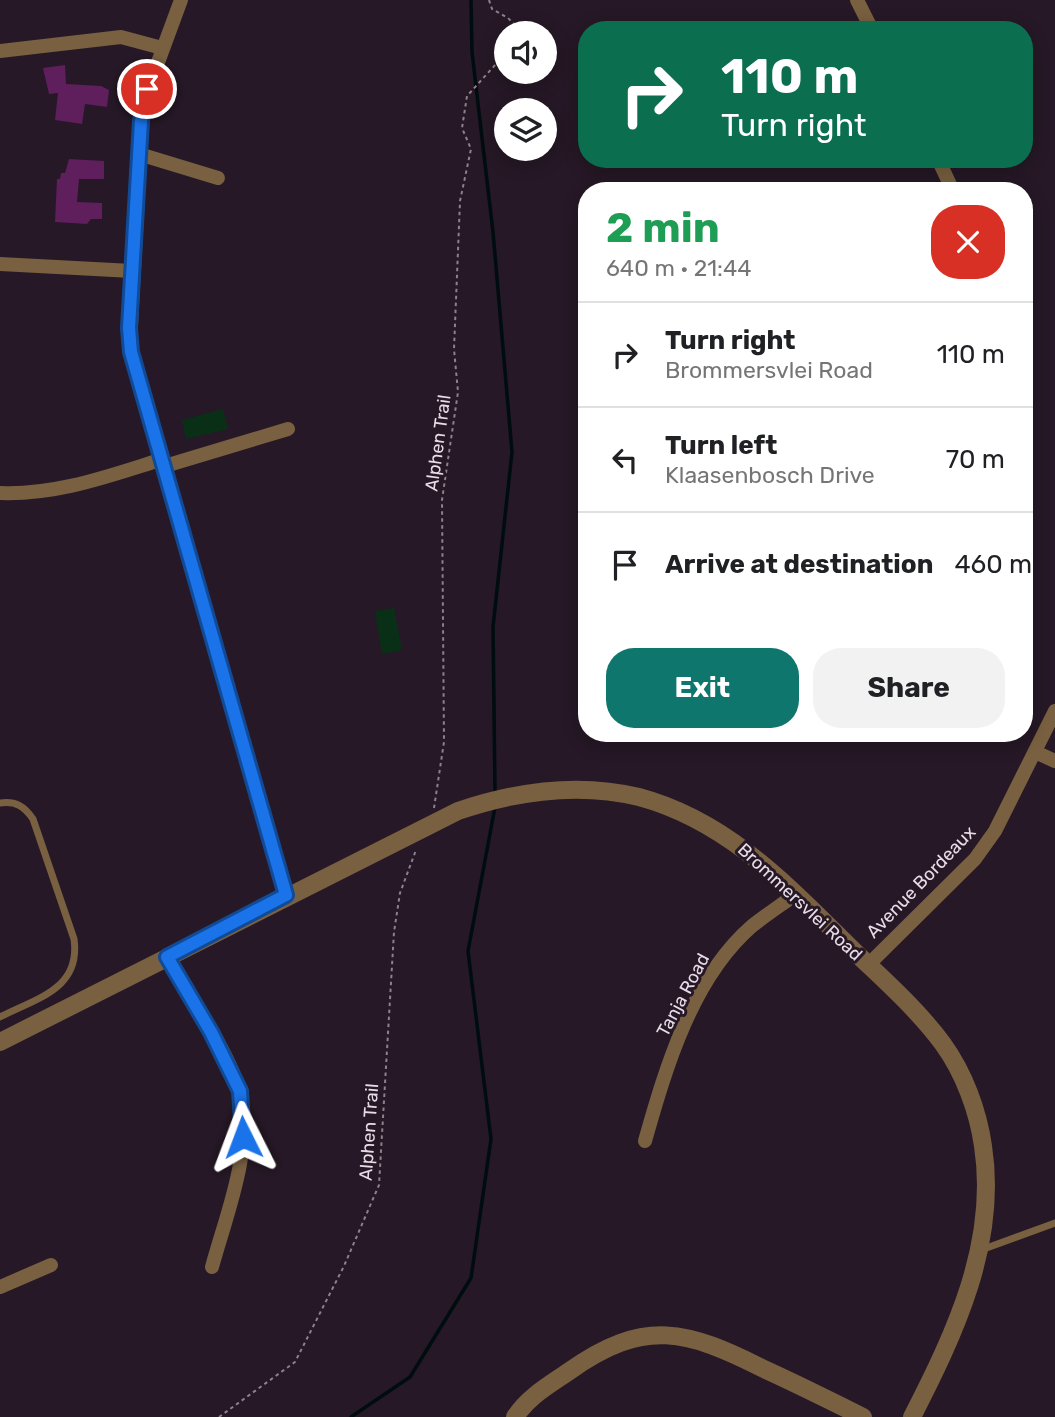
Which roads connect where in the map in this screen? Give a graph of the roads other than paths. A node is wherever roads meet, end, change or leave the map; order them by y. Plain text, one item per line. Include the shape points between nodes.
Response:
1 (181, 0) edge
2 (858, 0) edge
3 (868, 21) edge
4 (162, 48) junction
5 (0, 51) edge
6 (139, 154) junction
7 (218, 178) dead end
8 (0, 264) edge
9 (132, 271) junction
10 (288, 429) dead end
11 (164, 463) junction
12 (0, 493) edge
13 (1055, 711) edge
14 (1035, 752) junction
15 (1055, 761) edge
16 (0, 803) edge
17 (796, 894) junction
18 (286, 895) junction
19 (167, 957) junction
20 (868, 965) junction
21 (0, 1017) edge
22 (0, 1042) edge
23 (645, 1141) dead end
24 (1055, 1223) edge
25 (980, 1250) junction
26 (51, 1265) dead end
27 (212, 1267) dead end
28 (0, 1287) edge
29 (515, 1417) edge
30 (863, 1417) edge
31 (912, 1417) edge

1 - 4 street
2 - 3 street
4 - 5 street via 121,37
4 - 6 street via 142,103
6 - 7 street
6 - 9 street
8 - 9 street
9 - 11 street via 131,352
10 - 11 street
11 - 12 street via 41,494
11 - 18 street
13 - 14 street, Avenue Bordeaux
14 - 15 street
14 - 20 street, Avenue Bordeaux via 995,831 975,859
16 - 21 lane via 25,807 33,819 76,956 70,975 57,988
17 - 18 street, Brommersvlei Road via 745,848 673,808 615,792 565,789 513,794 458,811
17 - 20 street, Brommersvlei Road
17 - 23 street, Tanja Road via 751,927 716,967 688,1018 661,1084
18 - 19 street, Brommersvlei Road
19 - 22 street, Brommersvlei Road
19 - 27 street via 240,1091 240,1163
20 - 25 street, Brommersvlei Road via 944,1045 967,1090 984,1147 988,1207
24 - 25 lane
25 - 31 street, Brommersvlei Road via 946,1350
26 - 28 street
29 - 30 street via 531,1399 591,1356 627,1339 656,1335 686,1336 722,1348

